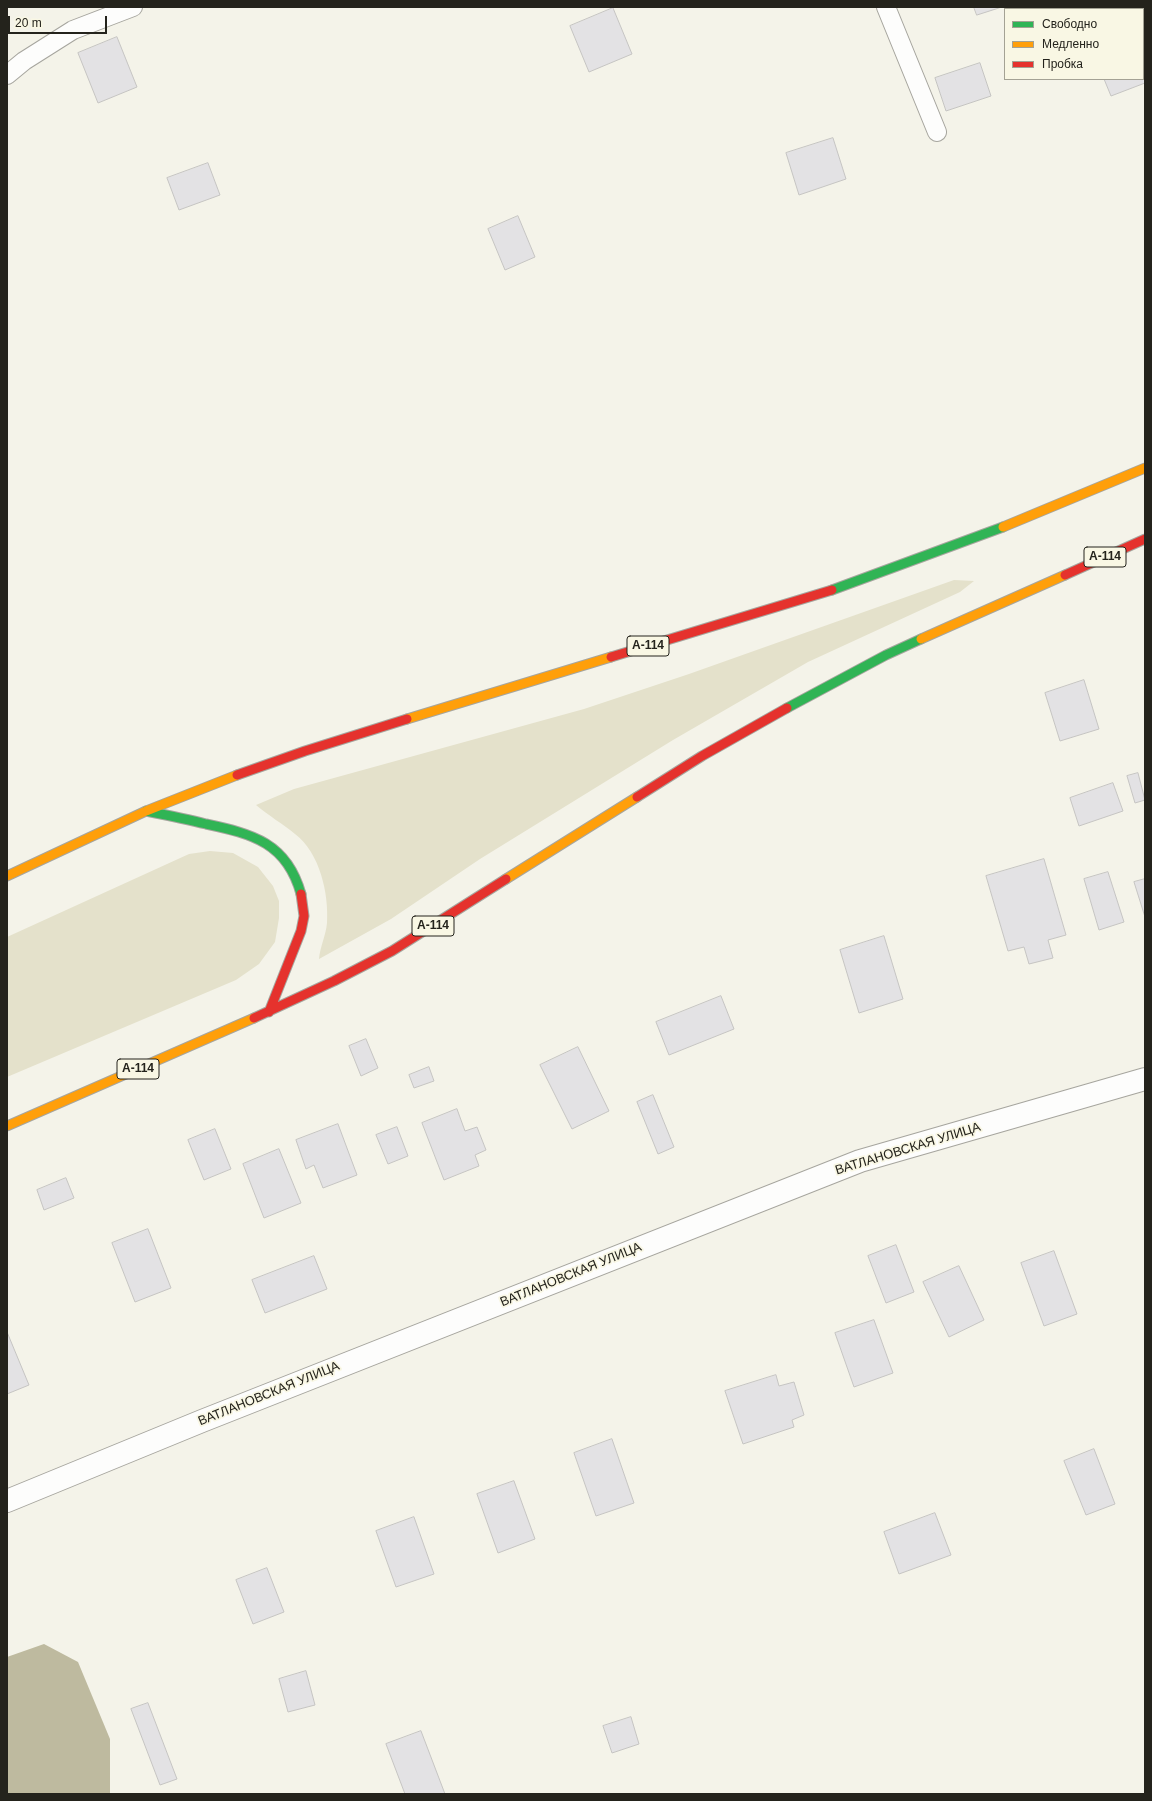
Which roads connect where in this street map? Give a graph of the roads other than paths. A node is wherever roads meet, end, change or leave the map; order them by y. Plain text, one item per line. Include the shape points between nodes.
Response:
1 (133, 7) edge
2 (886, 7) edge
3 (7, 75) edge
4 (936, 132) dead end
5 (1145, 468) edge
6 (1145, 539) edge
7 (1138, 553) dead end
8 (1066, 574) junction
9 (146, 811) junction
10 (7, 876) edge
11 (269, 1012) junction
12 (1145, 1079) edge
13 (7, 1126) edge
14 (7, 1501) edge

1 - 3 lane via 73,30
2 - 4 lane
5 - 9 main road, А-114 via 976,538 830,591 312,748
6 - 8 main road, А-114
7 - 8 main road
8 - 11 main road, А-114 via 886,655 797,702 702,756 392,951
9 - 10 main road, А-114
9 - 11 main road via 241,830 278,852 289,865 302,896 304,916 301,931
11 - 13 main road, А-114
12 - 14 street, ВАТЛАНОВСКАЯ УЛИЦА via 860,1161 202,1421

